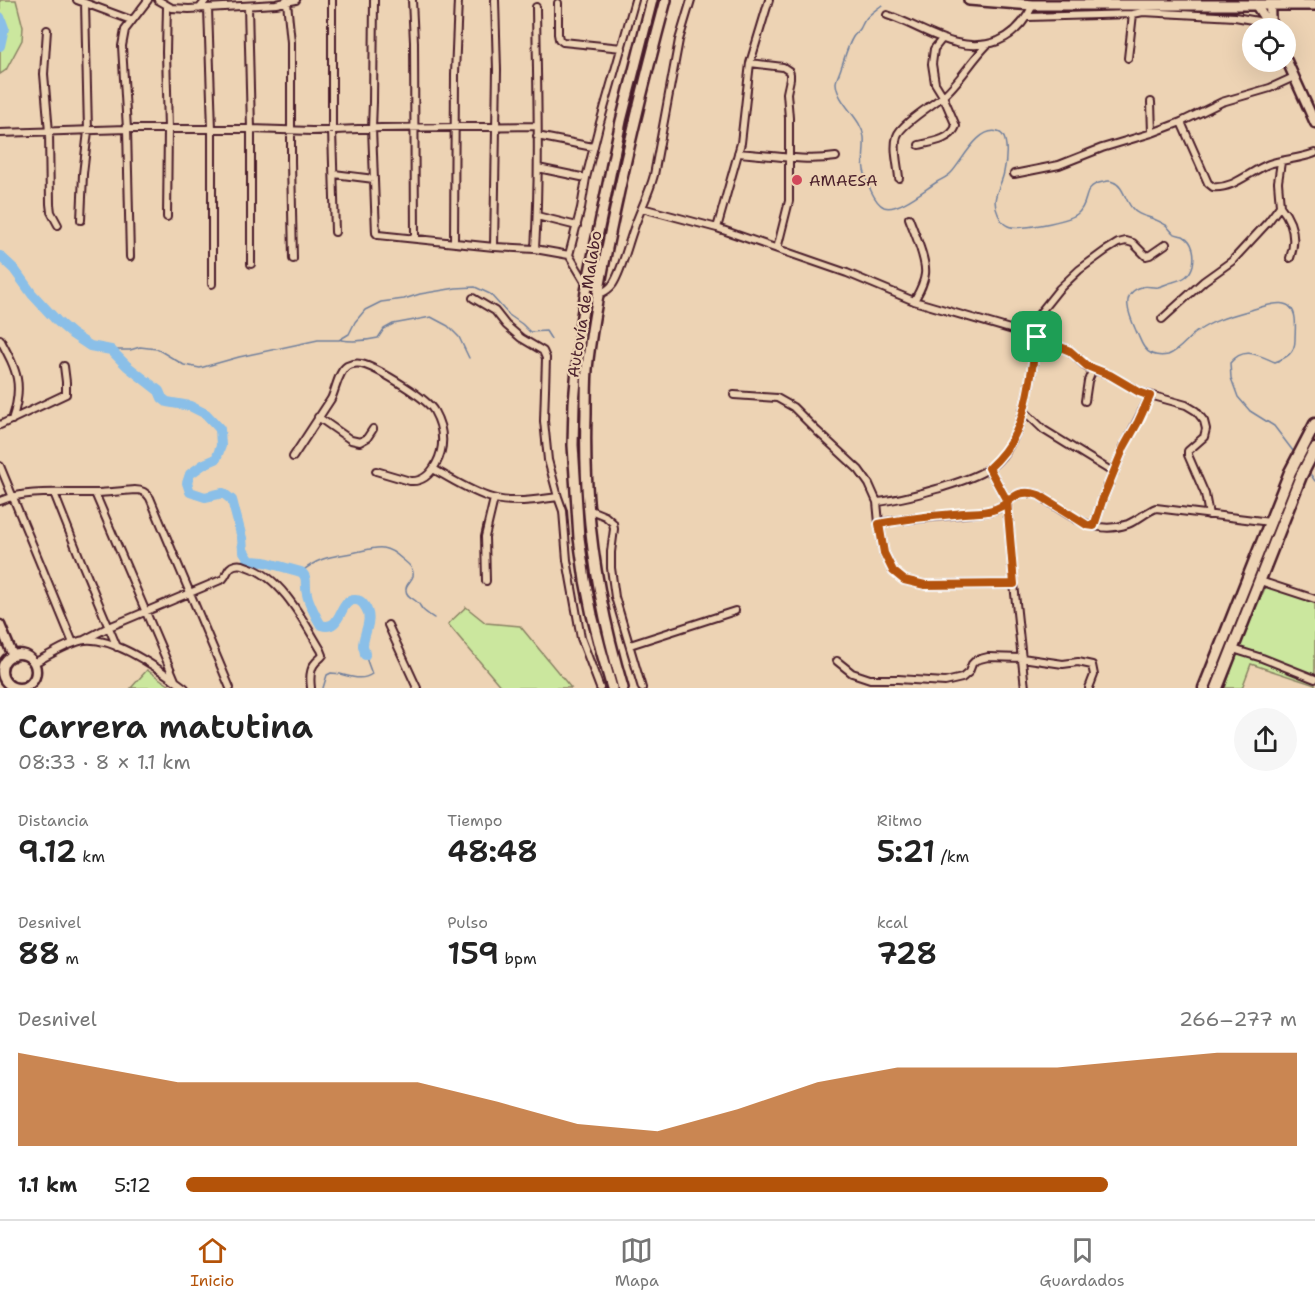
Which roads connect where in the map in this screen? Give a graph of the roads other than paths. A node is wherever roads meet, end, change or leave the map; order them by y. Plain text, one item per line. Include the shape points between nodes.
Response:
1 (77, 0) edge
2 (148, 0) edge
3 (158, 0) edge
4 (206, 0) edge
5 (296, 0) edge
6 (332, 0) edge
7 (374, 0) edge
8 (412, 0) edge
9 (458, 0) edge
10 (495, 0) edge
11 (635, 0) edge
12 (652, 0) edge
13 (666, 0) edge
14 (691, 0) edge
15 (769, 0) edge
16 (969, 0) edge
17 (287, 1) edge
18 (85, 3) junction
19 (558, 3) dead end
20 (1033, 5) junction
21 (1256, 5) junction
22 (1270, 5) junction
23 (1315, 5) edge
24 (167, 6) junction
25 (248, 6) junction
26 (536, 7) dead end
27 (207, 8) junction
28 (199, 9) junction
29 (1133, 14) junction
30 (887, 15) dead end
31 (1028, 17) junction
32 (1248, 18) edge
33 (1265, 18) edge
34 (1270, 18) edge
35 (131, 20) junction
36 (47, 30) dead end
37 (942, 39) junction
38 (987, 45) junction
39 (622, 48) junction
40 (1128, 58) dead end
41 (750, 63) junction
42 (1292, 72) edge
43 (1294, 77) junction
44 (944, 96) junction
45 (1151, 102) dead end
46 (1181, 122) junction
47 (1315, 123) edge
48 (496, 126) junction
49 (537, 126) junction
50 (372, 128) junction
51 (415, 128) junction
52 (456, 128) junction
53 (127, 129) junction
54 (168, 129) junction
55 (212, 129) junction
56 (251, 129) junction
57 (332, 130) junction
58 (88, 131) junction
59 (291, 131) junction
60 (49, 132) junction
61 (0, 133) edge
62 (1152, 133) junction
63 (537, 136) junction
64 (919, 145) dead end
65 (593, 147) junction
66 (738, 153) junction
67 (1315, 153) edge
68 (789, 157) junction
69 (836, 157) dead end
70 (1281, 162) junction
71 (538, 168) junction
72 (334, 174) junction
73 (1014, 174) dead end
74 (586, 178) junction
75 (899, 178) dead end
76 (374, 179) junction
77 (1280, 207) junction
78 (642, 208) junction
79 (537, 216) junction
80 (167, 217) dead end
81 (909, 218) dead end
82 (81, 220) dead end
83 (58, 225) dead end
84 (577, 226) junction
85 (717, 228) junction
86 (335, 232) dead end
87 (415, 238) junction
88 (454, 243) junction
89 (1166, 244) dead end
90 (494, 247) junction
91 (535, 249) junction
92 (777, 249) junction
93 (569, 255) junction
94 (130, 257) dead end
95 (1290, 258) dead end
96 (293, 259) dead end
97 (251, 264) dead end
98 (212, 284) dead end
99 (587, 286) junction
100 (598, 295) junction
101 (472, 298) dead end
102 (914, 301) junction
103 (1162, 319) dead end
104 (1023, 334) junction
105 (1037, 337) junction
106 (0, 339) edge
107 (64, 366) dead end
108 (1093, 369) junction
109 (734, 395) dead end
110 (1150, 396) junction
111 (1085, 401) dead end
112 (1023, 410) junction
113 (318, 417) junction
114 (12, 420) junction
115 (1315, 424) edge
116 (0, 425) edge
117 (373, 429) dead end
118 (1315, 449) edge
119 (294, 457) dead end
120 (0, 466) edge
121 (989, 468) junction
122 (433, 469) junction
123 (376, 471) dead end
124 (1114, 473) junction
125 (54, 493) junction
126 (95, 494) junction
127 (12, 496) junction
128 (558, 497) junction
129 (494, 499) junction
130 (0, 501) edge
131 (1007, 501) junction
132 (877, 502) junction
133 (588, 509) junction
134 (1209, 515) junction
135 (1270, 522) junction
136 (879, 524) junction
137 (1094, 526) junction
138 (486, 581) dead end
139 (1260, 581) junction
140 (1014, 584) junction
141 (190, 593) junction
142 (1315, 598) edge
143 (735, 611) dead end
144 (145, 612) junction
145 (0, 625) edge
146 (388, 625) dead end
147 (109, 627) junction
148 (84, 640) junction
149 (73, 643) junction
150 (630, 645) junction
151 (117, 647) junction
152 (1233, 648) junction
153 (13, 656) junction
154 (1022, 658) junction
155 (837, 662) dead end
156 (34, 663) junction
157 (2, 677) edge
158 (1315, 679) edge
159 (175, 680) junction
160 (35, 685) edge
161 (185, 688) edge
162 (230, 688) edge
163 (311, 688) edge
164 (417, 688) edge
165 (600, 688) edge
166 (612, 688) edge
167 (623, 688) edge
168 (642, 688) edge
169 (1025, 688) edge
170 (1089, 688) edge
171 (1204, 688) edge
172 (1217, 688) edge

1 - 18 street
2 - 35 street
3 - 24 street
4 - 28 street
5 - 17 street
6 - 57 street
7 - 50 street
8 - 51 street
9 - 52 street
10 - 48 street
11 - 39 street
12 - 99 main road, Autovía de Malabo via 621,122
13 - 100 main road, Autovía de Malabo via 624,166
14 - 78 street via 679,40 654,175
15 - 41 street
16 - 20 main road
17 - 25 street
17 - 59 street
18 - 35 street
18 - 58 street
19 - 39 street via 558,34 563,42
20 - 21 main road
20 - 31 street
21 - 22 main road
21 - 33 street
22 - 23 main road
22 - 34 street
24 - 28 street
24 - 54 street
25 - 27 street
25 - 56 street
26 - 49 street
27 - 28 street
27 - 55 street
29 - 31 street
29 - 32 street
29 - 40 street
30 - 37 street
31 - 38 street via 1011,35
35 - 53 street via 122,46
36 - 60 street via 44,74
37 - 38 street
37 - 44 street via 934,49 932,64 935,83
38 - 44 street
39 - 65 street
41 - 66 street
41 - 68 street via 789,71
42 - 43 street
43 - 46 street via 1222,102
43 - 47 street
44 - 64 street via 956,126 954,131
44 - 75 street via 901,128 896,147
45 - 62 street
46 - 62 street
46 - 70 street via 1213,188 1228,186
48 - 49 street
48 - 52 street
48 - 90 street
49 - 63 street
50 - 51 street
50 - 57 street
50 - 76 street
51 - 52 street
51 - 87 street
52 - 88 street
53 - 54 street
53 - 58 street
53 - 94 street
54 - 55 street
54 - 80 street
55 - 56 street
55 - 98 street
56 - 59 street
56 - 97 street
57 - 59 street
57 - 72 street
58 - 60 street
58 - 82 street
59 - 96 street
60 - 61 street
60 - 83 street via 51,212
62 - 73 street via 1059,165
63 - 65 street
63 - 71 street
65 - 74 street
66 - 68 street
66 - 85 street
67 - 70 street
68 - 69 street
68 - 92 street via 789,201
70 - 77 street
71 - 74 street
71 - 79 street
72 - 76 street
72 - 86 street
74 - 84 street
76 - 87 street via 376,233
77 - 95 street via 1293,231
77 - 103 street via 1232,261
78 - 85 street
78 - 100 street via 614,282
79 - 84 street
79 - 91 street
81 - 102 street via 926,273
84 - 93 street
85 - 92 street
87 - 88 street
88 - 90 street
89 - 104 street via 1146,256 1126,241 1105,251 1059,289
90 - 91 street
91 - 93 street
92 - 102 street
93 - 99 street
99 - 166 main road, Autovía de Malabo via 578,343 573,445 585,580
100 - 133 main road, Autovía de Malabo via 587,370
101 - 128 street via 495,311 521,338 543,351 548,460
102 - 104 street
104 - 105 street
105 - 108 street via 1070,351
105 - 112 street
106 - 114 street via 19,384
107 - 114 street via 66,394
108 - 110 street
108 - 111 street
109 - 132 street via 777,398 793,406 859,470
110 - 124 street
110 - 134 street via 1186,405 1204,421 1204,437 1188,455 1205,494
112 - 121 street via 1006,451
112 - 124 street via 1044,430
113 - 117 street via 360,442
113 - 119 street
113 - 122 street via 345,367 358,363 373,368 423,398 434,410 443,445
114 - 116 street
115 - 135 highway
118 - 139 highway
120 - 127 street
121 - 131 street
121 - 132 street via 945,486
122 - 123 street via 416,482
122 - 129 street
124 - 137 street
125 - 126 street
125 - 127 street
125 - 147 street
126 - 141 street via 135,490 146,493
126 - 144 street
127 - 130 street
127 - 149 street
128 - 129 street via 529,501
128 - 165 street via 581,638
129 - 138 street via 485,537
131 - 136 street via 984,512
131 - 137 street via 1030,492
131 - 140 street
132 - 136 street
133 - 150 street via 613,523 611,568 615,597
133 - 167 main road, Autovía de Malabo via 603,612
134 - 135 street
134 - 137 street via 1156,508 1118,527
135 - 171 highway
136 - 140 street via 884,553 893,571 904,580 925,585
139 - 142 street
139 - 152 highway
140 - 154 street
141 - 144 street
141 - 162 street
141 - 163 street via 223,579 228,569 237,564 267,576 289,599 323,655 311,670
143 - 150 street
144 - 147 street
144 - 159 street
145 - 153 street
146 - 164 street
147 - 148 street
147 - 151 street
148 - 149 street
148 - 151 street
149 - 156 street
150 - 168 street
151 - 159 street
152 - 158 street
152 - 172 highway
153 - 156 street via 27,656
153 - 157 street via 5,663
154 - 155 street via 976,660 962,678 945,682 870,679 852,674
154 - 169 street
154 - 170 street via 1092,665 1094,675
156 - 160 street
157 - 160 street via 18,688
159 - 161 street

